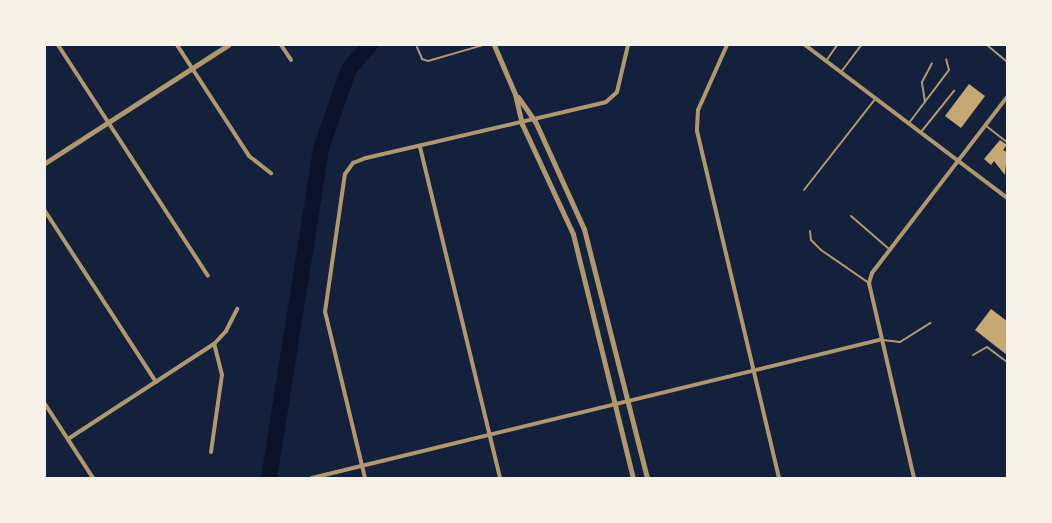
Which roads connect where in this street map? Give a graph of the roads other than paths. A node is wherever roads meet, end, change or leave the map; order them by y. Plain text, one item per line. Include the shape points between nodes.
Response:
1 (58, 45) edge
2 (177, 45) edge
3 (228, 45) edge
4 (281, 45) edge
5 (483, 45) edge
6 (494, 45) edge
7 (628, 45) edge
8 (727, 45) edge
9 (805, 45) edge
10 (837, 45) edge
11 (861, 45) edge
12 (987, 45) edge
13 (417, 47) dead end
14 (945, 59) dead end
15 (291, 60) dead end
16 (826, 61) junction
17 (1007, 62) edge
18 (932, 63) dead end
19 (192, 68) junction
20 (841, 72) junction
21 (954, 91) dead end
22 (515, 94) junction
23 (1007, 97) edge
24 (876, 98) junction
25 (925, 102) junction
26 (535, 121) junction
27 (108, 123) junction
28 (909, 123) junction
29 (522, 124) junction
30 (985, 125) junction
31 (921, 132) junction
32 (1007, 142) edge
33 (420, 147) junction
34 (957, 160) junction
35 (45, 163) edge
36 (271, 173) dead end
37 (804, 190) dead end
38 (1007, 198) edge
39 (45, 211) edge
40 (851, 216) dead end
41 (810, 231) dead end
42 (890, 250) junction
43 (208, 276) dead end
44 (868, 283) junction
45 (237, 309) dead end
46 (931, 323) dead end
47 (879, 339) junction
48 (214, 344) junction
49 (973, 355) dead end
50 (1007, 362) edge
51 (753, 369) junction
52 (156, 382) junction
53 (627, 400) junction
54 (615, 402) junction
55 (45, 404) edge
56 (489, 433) junction
57 (68, 439) junction
58 (211, 452) dead end
59 (362, 464) junction
60 (93, 478) edge
61 (313, 478) edge
62 (365, 478) edge
63 (500, 478) edge
64 (633, 478) edge
65 (647, 478) edge
66 (779, 478) edge
67 (914, 478) edge

1 - 27 street
2 - 19 street
3 - 19 street
4 - 15 street
5 - 13 lane via 428,61
6 - 22 street
7 - 26 street via 613,98
8 - 51 street via 698,110 697,131
9 - 16 street
10 - 16 lane
11 - 20 lane
12 - 17 lane
14 - 25 lane via 949,70
16 - 20 street
18 - 25 lane via 922,82
19 - 27 street
19 - 36 street via 249,156
20 - 24 street
21 - 31 lane
22 - 26 street
22 - 29 street
23 - 30 street
24 - 28 street
24 - 37 lane
25 - 28 lane
26 - 29 street
26 - 53 street via 584,229
27 - 35 street
27 - 43 street
28 - 31 street
29 - 33 street
29 - 54 street via 573,234
30 - 32 lane
30 - 34 street
31 - 34 street
33 - 56 street
33 - 59 street via 353,163 345,174 325,312
34 - 38 street
34 - 42 street
39 - 52 street
40 - 42 lane
41 - 44 lane via 812,241 821,250
42 - 44 street
44 - 47 street
45 - 48 street
46 - 47 lane via 900,342
47 - 51 street
47 - 67 street
48 - 52 street
48 - 58 street via 222,375
49 - 50 lane via 987,347
51 - 53 street
51 - 66 street
52 - 57 street
53 - 54 street
53 - 65 street
54 - 56 street
54 - 64 street
55 - 57 street
56 - 59 street
56 - 63 street
57 - 60 street
59 - 61 street
59 - 62 street

